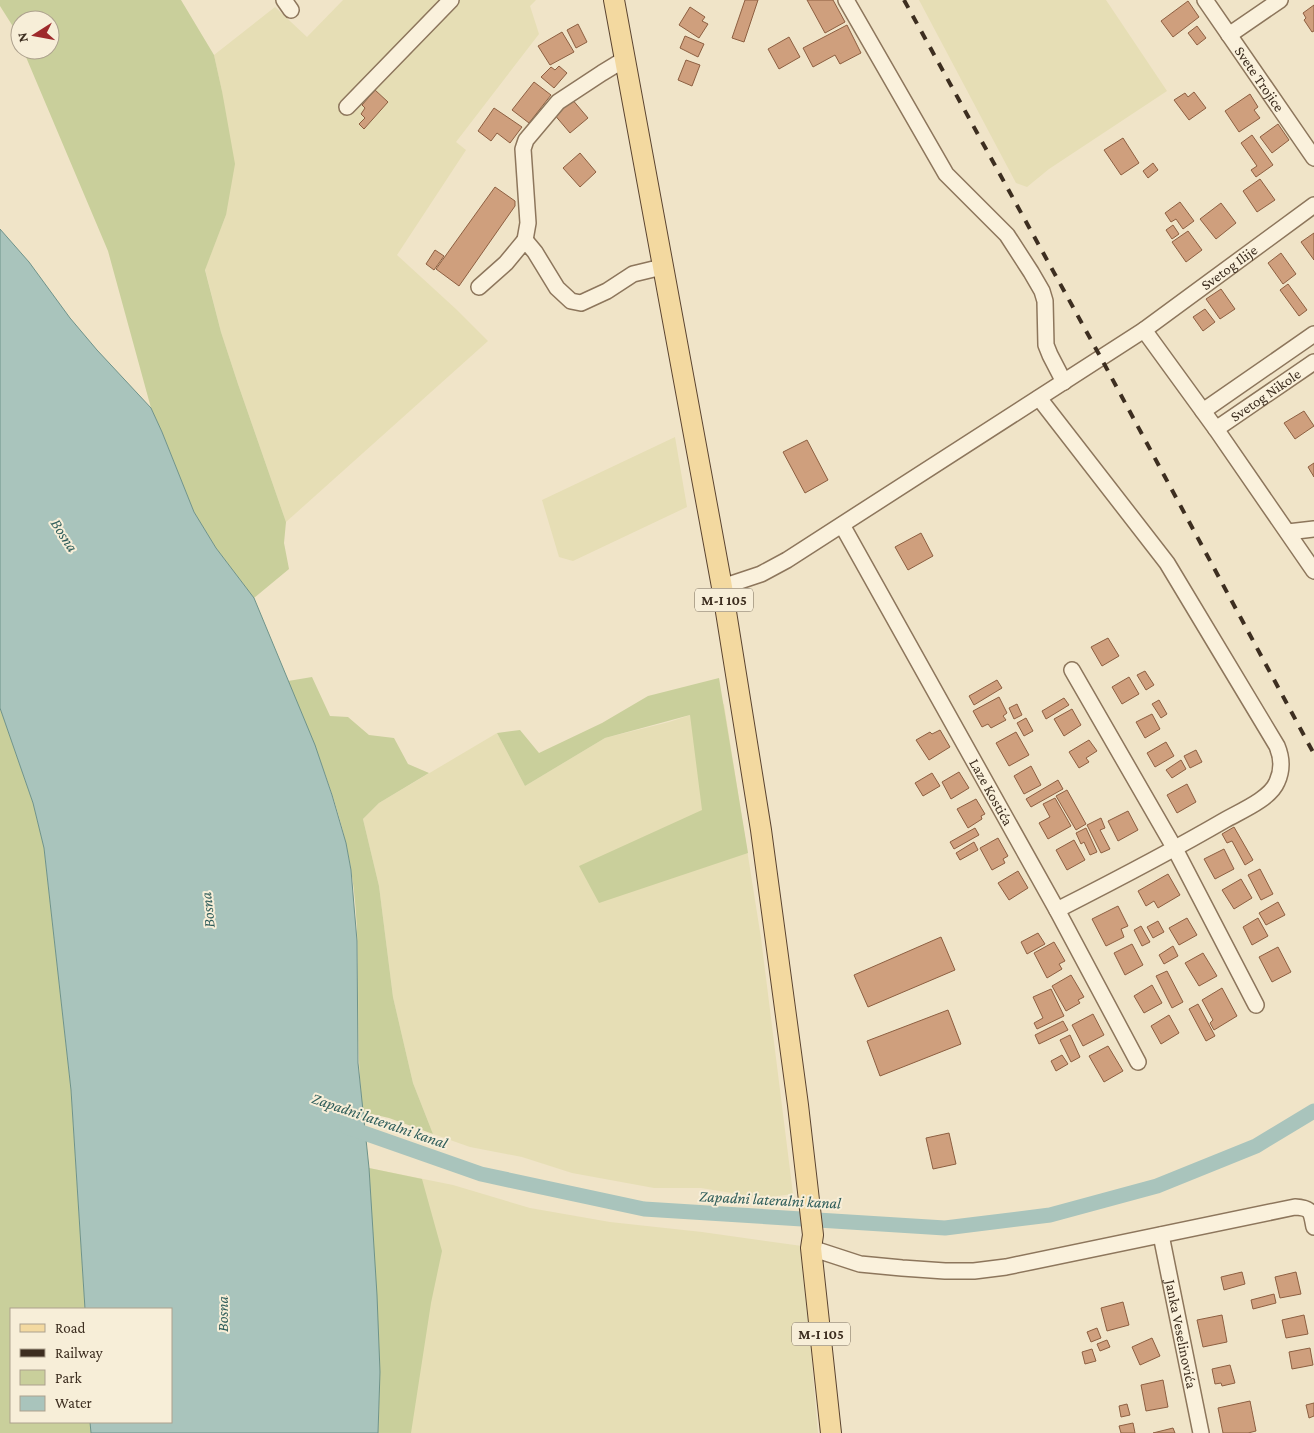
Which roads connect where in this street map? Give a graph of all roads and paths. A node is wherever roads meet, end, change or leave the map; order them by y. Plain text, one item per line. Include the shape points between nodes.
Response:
1 (451, 0) edge
2 (614, 0) edge
3 (846, 0) edge
4 (1205, 0) edge
5 (1280, 0) edge
6 (1229, 35) junction
7 (625, 59) junction
8 (348, 107) dead end
9 (1314, 158) edge
10 (1314, 205) edge
11 (525, 240) junction
12 (662, 267) junction
13 (479, 287) dead end
14 (1144, 330) junction
15 (1314, 334) edge
16 (1314, 362) edge
17 (1064, 382) junction
18 (1039, 398) junction
19 (1203, 411) junction
20 (1216, 429) junction
21 (842, 524) junction
22 (1314, 529) edge
23 (1288, 532) junction
24 (1314, 572) edge
25 (722, 587) junction
26 (1072, 670) dead end
27 (1175, 849) junction
28 (1057, 910) junction
29 (1256, 1005) dead end
30 (1138, 1062) dead end
31 (1314, 1227) edge
32 (1161, 1235) junction
33 (812, 1242) junction
34 (831, 1433) edge
35 (1201, 1433) edge

1 - 8 street
2 - 7 main road, M-I 105
3 - 17 street via 946,174 1007,235 1042,291 1046,345
4 - 6 street, Svete Trojice
5 - 6 street
6 - 9 street, Svete Trojice
7 - 11 street via 558,102 526,140 523,149 528,223
7 - 12 main road, M-I 105
10 - 14 street, Svetog Ilije
11 - 12 street via 557,288 571,301 581,303 633,274
11 - 13 street via 506,263
12 - 25 main road, M-I 105
14 - 17 street, Svetog Ilije
14 - 19 street
15 - 19 street
16 - 20 street, Svetog Nikole
17 - 18 street, Svetog Ilije
18 - 21 street, Svetog Ilije
18 - 27 street via 1167,563 1281,756 1277,783 1264,797
19 - 20 street
20 - 23 street
21 - 25 street, Svetog Ilije via 762,574
21 - 28 street, Laze Kostića
22 - 23 street
23 - 24 street
25 - 33 main road, M-I 105 via 760,830 796,1095
26 - 27 street
27 - 28 street
27 - 29 street
28 - 30 street, Laze Kostića
31 - 32 street via 1311,1212 1305,1207 1295,1207
32 - 33 street via 1006,1267 946,1272 860,1264
32 - 35 street, Janka Veselinovića
33 - 34 main road, M-I 105

